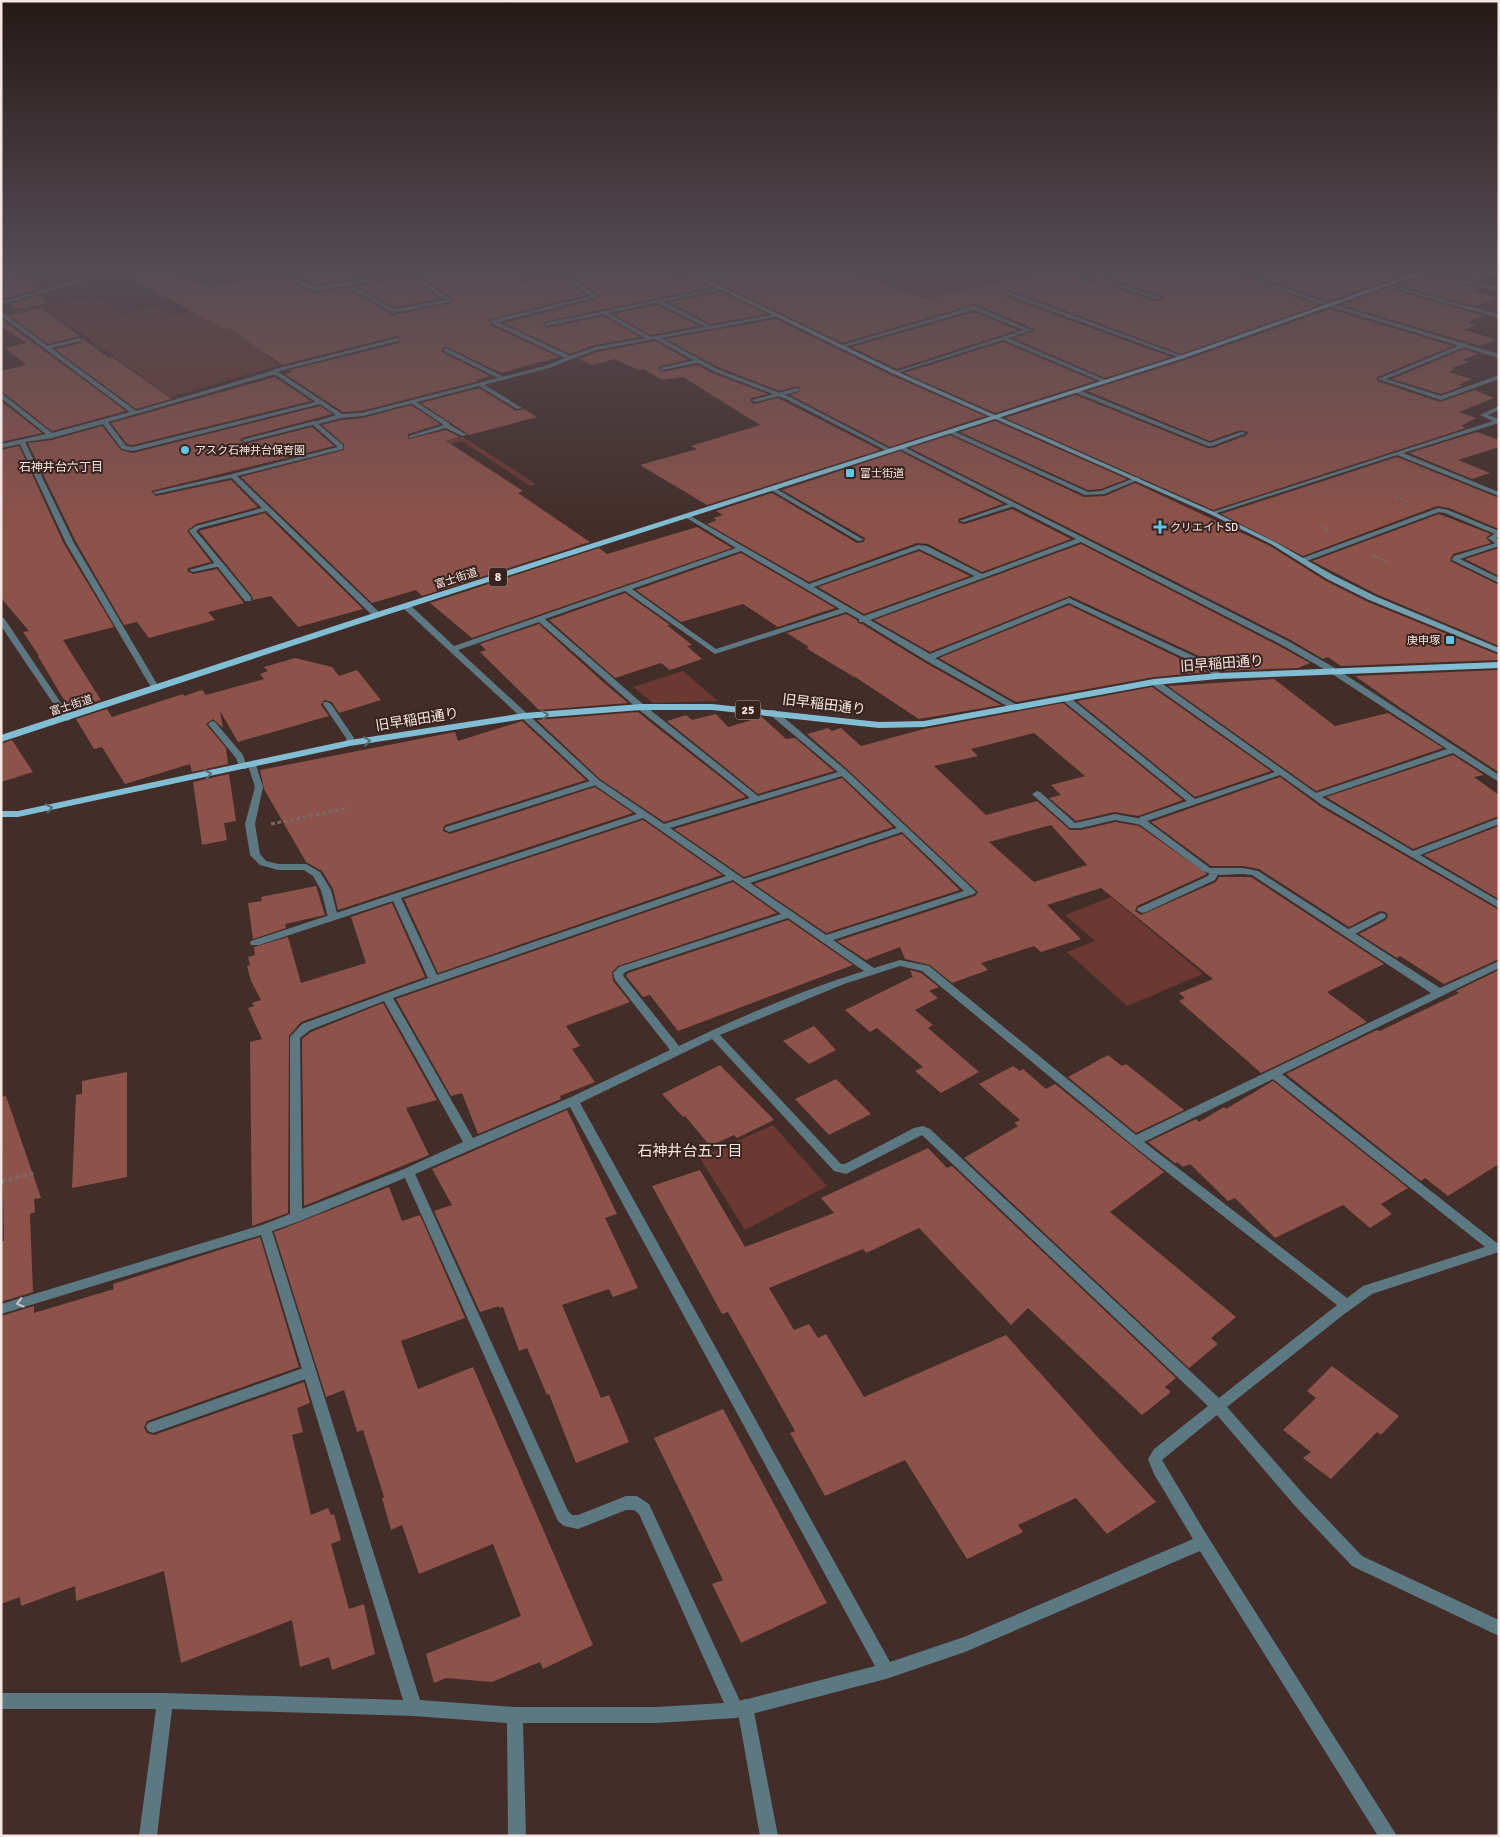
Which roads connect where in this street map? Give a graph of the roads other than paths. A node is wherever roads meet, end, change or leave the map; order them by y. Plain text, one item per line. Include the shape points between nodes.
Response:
1 (58, 356) edge
2 (334, 356) edge
3 (457, 356) edge
4 (564, 356) edge
5 (579, 356) edge
6 (688, 356) edge
7 (861, 356) edge
8 (951, 356) edge
9 (1045, 356) edge
10 (1178, 356) edge
11 (1186, 356) edge
12 (1437, 356) edge
13 (1182, 357) junction
14 (571, 359) junction
15 (699, 361) junction
16 (663, 368) dead end
17 (272, 373) junction
18 (896, 373) junction
19 (1499, 377) edge
20 (504, 379) junction
21 (1107, 382) junction
22 (481, 386) junction
23 (797, 390) dead end
24 (1076, 391) junction
25 (1, 394) edge
26 (777, 394) junction
27 (755, 400) dead end
28 (322, 402) junction
29 (413, 402) junction
30 (519, 408) dead end
31 (1499, 408) edge
32 (135, 413) junction
33 (341, 416) junction
34 (995, 417) junction
35 (1499, 421) edge
36 (105, 422) junction
37 (314, 423) junction
38 (448, 426) junction
39 (951, 432) junction
40 (1243, 433) dead end
41 (464, 434) dead end
42 (52, 436) junction
43 (411, 436) dead end
44 (246, 440) dead end
45 (22, 442) junction
46 (1, 446) edge
47 (902, 448) junction
48 (891, 451) junction
49 (1397, 453) junction
50 (233, 476) junction
51 (1137, 479) junction
52 (773, 489) junction
53 (156, 492) dead end
54 (1499, 494) edge
55 (1012, 505) junction
56 (267, 509) junction
57 (1212, 513) junction
58 (687, 516) junction
59 (962, 521) dead end
60 (1498, 533) edge
61 (860, 540) dead end
62 (1080, 540) junction
63 (1499, 544) edge
64 (742, 548) junction
65 (1301, 560) junction
66 (218, 564) junction
67 (192, 570) dead end
68 (981, 576) junction
69 (1499, 581) edge
70 (807, 587) junction
71 (627, 589) junction
72 (248, 599) dead end
73 (406, 606) junction
74 (844, 610) junction
75 (377, 615) junction
76 (540, 619) junction
77 (1, 620) edge
78 (862, 620) junction
79 (453, 649) junction
80 (1499, 651) edge
81 (928, 658) junction
82 (1499, 664) edge
83 (1332, 670) junction
84 (1218, 676) junction
85 (1154, 682) junction
86 (156, 689) junction
87 (1065, 698) junction
88 (327, 704) dead end
89 (641, 707) junction
90 (1014, 707) junction
91 (772, 712) junction
92 (524, 716) junction
93 (67, 718) junction
94 (212, 724) dead end
95 (1, 739) edge
96 (350, 743) junction
97 (1453, 750) junction
98 (248, 766) junction
99 (1282, 772) junction
100 (844, 773) junction
101 (1499, 779) edge
102 (596, 782) junction
103 (1037, 794) dead end
104 (1316, 796) junction
105 (756, 799) junction
106 (1192, 801) junction
107 (1, 814) edge
108 (644, 816) junction
109 (1499, 820) edge
110 (1142, 822) junction
111 (664, 827) junction
112 (450, 829) dead end
113 (902, 829) junction
114 (1413, 854) junction
115 (1214, 872) junction
116 (737, 880) junction
117 (396, 897) junction
118 (1499, 905) edge
119 (1142, 910) dead end
120 (788, 914) junction
121 (1381, 916) dead end
122 (333, 917) junction
123 (1349, 933) junction
124 (825, 940) junction
125 (256, 943) dead end
126 (1499, 964) edge
127 (873, 972) junction
128 (434, 980) junction
129 (1438, 992) junction
130 (387, 996) junction
131 (713, 1034) junction
132 (678, 1051) junction
133 (1273, 1073) junction
134 (573, 1101) junction
135 (1135, 1140) junction
136 (470, 1144) junction
137 (408, 1172) junction
138 (296, 1218) junction
139 (264, 1229) junction
140 (1497, 1248) edge
141 (1346, 1305) junction
142 (1, 1309) edge
143 (309, 1372) junction
144 (1217, 1406) junction
145 (153, 1427) dead end
146 (1203, 1542) junction
147 (1499, 1628) edge
148 (886, 1672) junction
149 (1, 1701) edge
150 (165, 1701) junction
151 (414, 1708) junction
152 (740, 1709) junction
153 (515, 1715) junction
154 (148, 1836) edge
155 (517, 1836) edge
156 (770, 1836) edge
157 (1388, 1836) edge

1 - 32 street
2 - 17 street
3 - 20 street
4 - 14 street
5 - 14 street
6 - 15 street
7 - 18 street
8 - 18 street
9 - 21 street
10 - 13 street
11 - 13 main road, 富士街道 / 8
12 - 19 street via 1381,378 1440,398
13 - 21 main road, 富士街道 / 8
14 - 20 street
15 - 16 street
15 - 26 street
17 - 28 street
17 - 32 street
18 - 34 street
20 - 22 street
21 - 24 main road, 富士街道 / 8
22 - 29 street
22 - 30 street
23 - 26 street
24 - 34 main road, 富士街道 / 8
24 - 40 street via 1210,444
25 - 42 street
26 - 27 street
26 - 48 street
28 - 33 street
28 - 36 street via 133,449 124,448
29 - 33 street via 361,415
29 - 38 street
31 - 35 street via 1483,415
32 - 36 street
33 - 37 street
34 - 39 main road, 富士街道 / 8
34 - 51 street
35 - 49 street
36 - 42 street
37 - 44 street
37 - 50 street via 341,448
38 - 41 street
38 - 43 street
39 - 47 main road, 富士街道 / 8
39 - 51 street via 1087,494 1102,494
42 - 45 street
45 - 46 street
45 - 86 street via 70,543
47 - 48 main road, 富士街道 / 8
47 - 55 street
48 - 52 main road, 富士街道 / 8
49 - 54 street
49 - 57 street
50 - 53 street
50 - 56 street
51 - 57 street
52 - 58 main road, 富士街道 / 8
52 - 61 street
55 - 59 street
55 - 62 street
56 - 66 street via 194,528 192,531
56 - 75 street
57 - 65 street
58 - 64 street
58 - 73 main road, 富士街道 / 8
60 - 63 street via 1492,538
60 - 65 street via 1438,510
62 - 68 street
62 - 83 street
63 - 69 street via 1456,560
64 - 70 street
64 - 71 street
65 - 80 street via 1372,598
66 - 67 street
66 - 72 street
68 - 70 street via 918,547
68 - 78 street
70 - 74 street
71 - 74 street via 715,652
71 - 76 street
73 - 75 main road, 富士街道 / 8
73 - 79 street
74 - 78 street
75 - 86 main road, 富士街道 / 8
76 - 79 street
76 - 89 street
77 - 93 street
78 - 81 street
79 - 92 street
81 - 84 street via 1069,600 1210,667
81 - 90 street
82 - 83 main road, 旧早稲田通り / 25
83 - 84 main road, 旧早稲田通り / 25
83 - 97 street
84 - 85 main road, 旧早稲田通り / 25
85 - 87 main road, 旧早稲田通り / 25
85 - 99 street
86 - 93 main road, 富士街道 / 8
87 - 90 main road, 旧早稲田通り / 25
87 - 106 street
88 - 96 street via 350,738
89 - 91 main road, 旧早稲田通り / 25 via 712,707
92 -> 89 main road, 旧早稲田通り / 25
89 - 105 street
90 - 91 main road, 旧早稲田通り / 25 via 924,724 879,725
91 - 100 street
96 -> 92 main road, 旧早稲田通り / 25
92 - 102 street
93 - 95 main road, 富士街道 / 8
94 - 98 street
96 - 98 main road, 旧早稲田通り / 25
97 - 101 street
97 - 104 street
107 -> 98 main road, 旧早稲田通り / 25 via 18,814
98 - 122 street via 259,787 250,824 255,855 263,863 306,867 317,874 326,890
99 - 104 street
99 - 106 street
100 - 105 street
100 - 113 street
102 - 108 street
102 - 112 street
103 - 110 street via 1073,826 1107,818
104 - 114 street
105 - 111 street
106 - 110 street
108 - 111 street
108 - 117 street
109 - 114 street
110 - 115 street
111 - 116 street
113 - 116 street
113 - 124 street via 971,892
114 - 118 street
115 - 119 street via 1212,878
115 - 123 street via 1242,870 1255,873
116 - 120 street
116 - 128 street
117 - 122 street
117 - 128 street
120 - 124 street
120 - 132 street via 618,973
121 - 123 street
122 - 125 street
123 - 129 street
124 - 127 street
126 - 129 street
127 - 131 street via 840,982
127 - 135 street via 900,963 925,968
128 - 130 street
129 - 133 street
130 - 136 street
130 - 138 street via 306,1027 295,1037
131 - 132 street
131 - 144 street via 838,1168 846,1169 918,1131 926,1132
132 - 134 street
133 - 135 street
133 - 140 street
134 - 136 street
134 - 148 street
135 - 141 street
136 - 137 street
137 - 138 street
137 - 152 street via 563,1516 578,1522 626,1503 637,1503 644,1509
138 - 139 street
139 -> 142 street
139 - 143 street
140 - 141 street via 1368,1290
141 - 144 street
143 - 145 street
143 - 151 street
144 - 146 street via 1155,1459
144 - 147 street via 1357,1561
146 - 148 street via 965,1644
146 - 157 street
148 - 152 street
149 - 150 street
150 - 151 street
150 - 154 street
151 - 153 street
152 - 153 street via 657,1715
152 - 156 street
153 - 155 street

